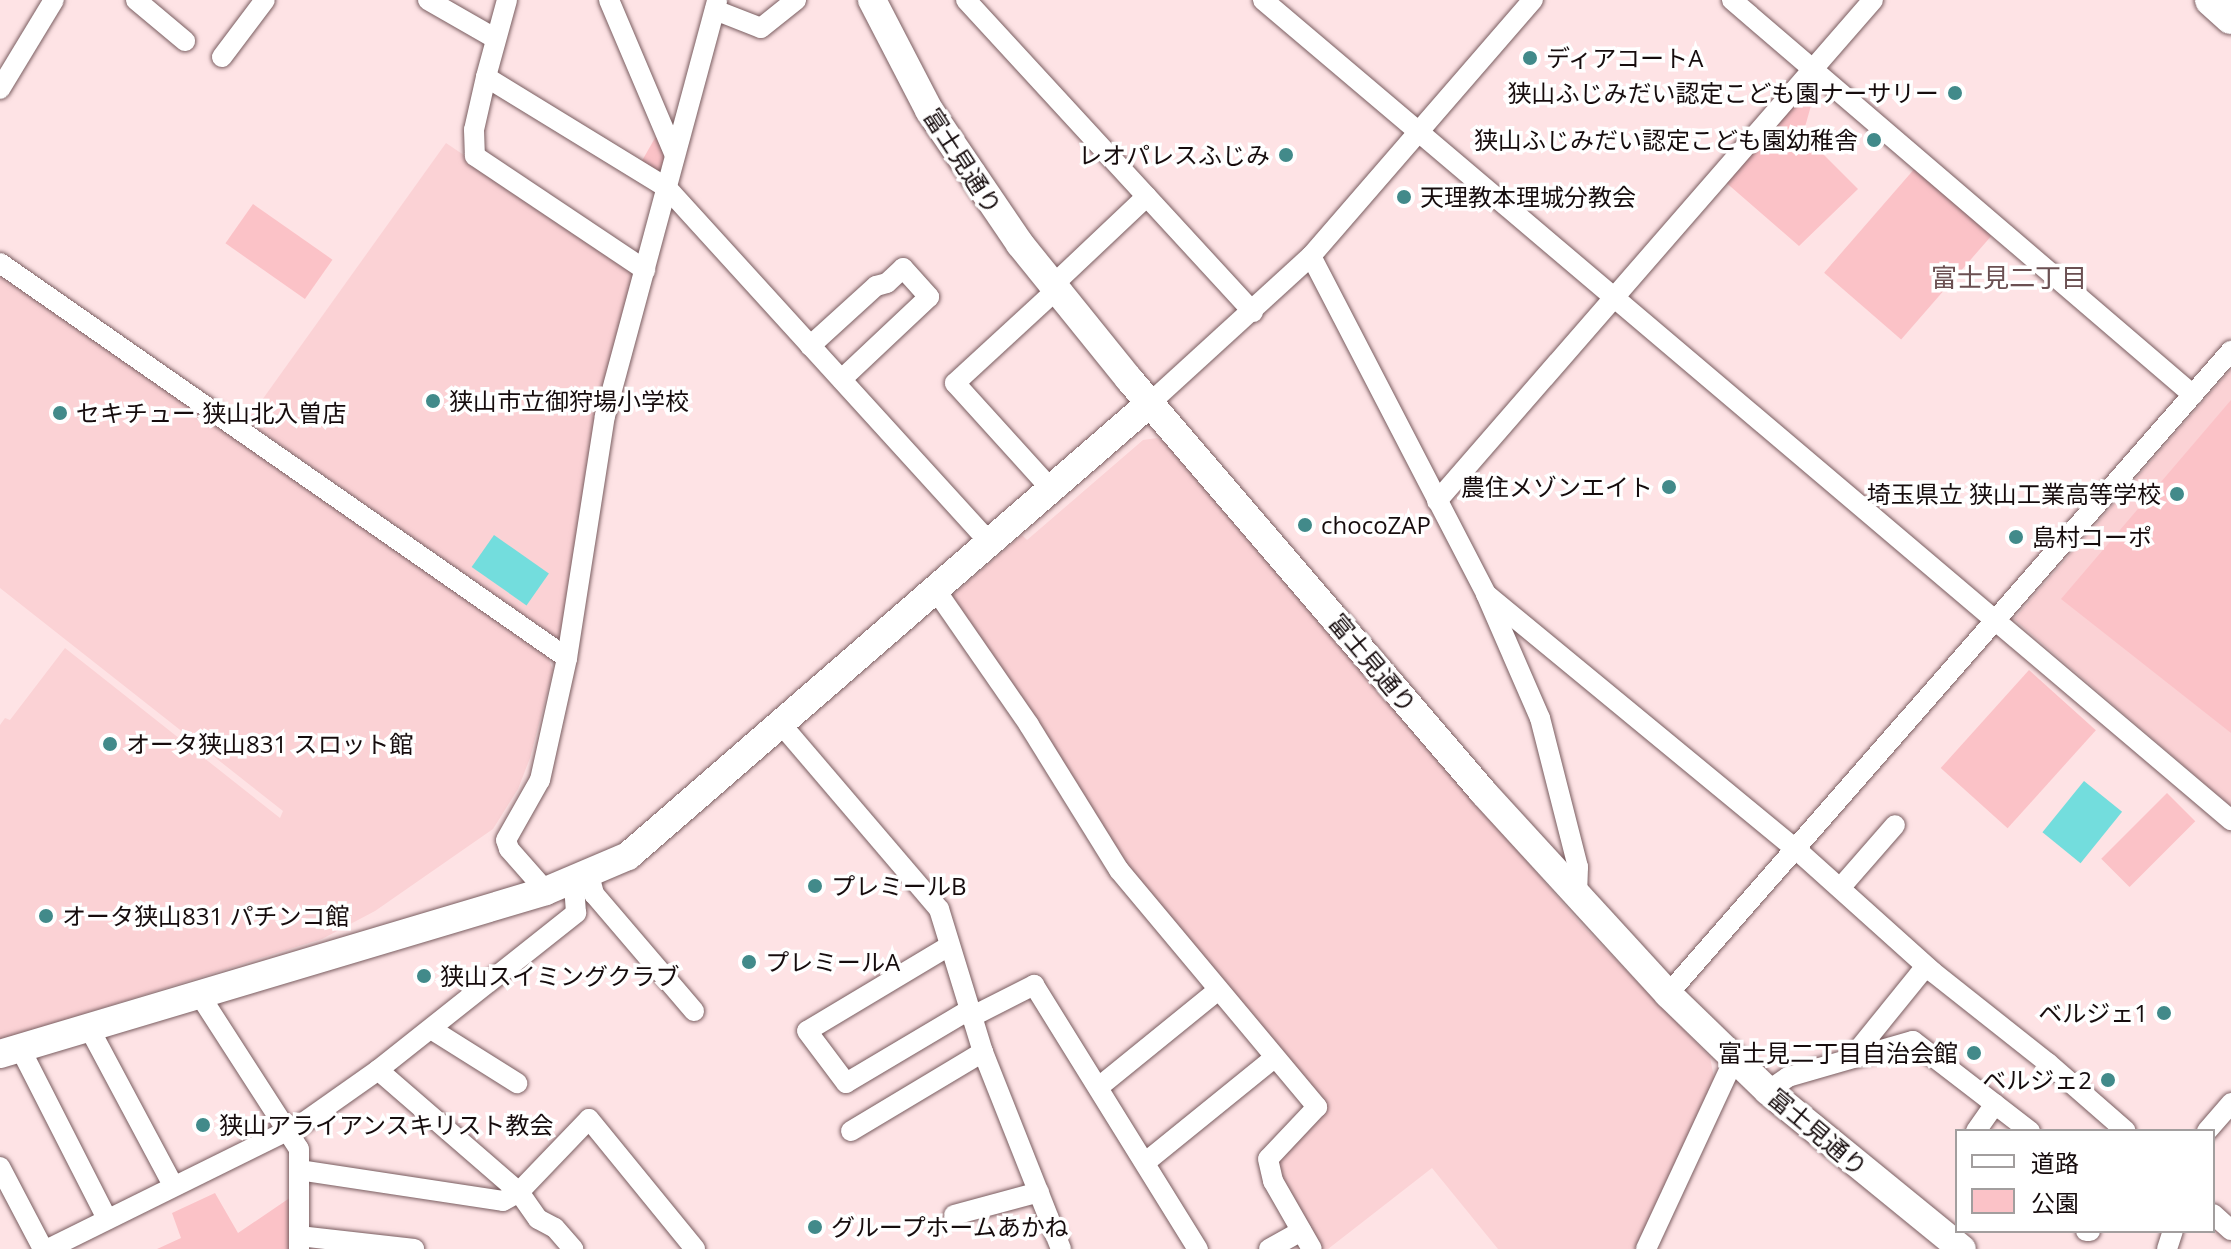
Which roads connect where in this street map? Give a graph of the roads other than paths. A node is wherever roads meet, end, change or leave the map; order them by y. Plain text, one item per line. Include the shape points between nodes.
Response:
1 (54, 0) edge
2 (136, 0) edge
3 (265, 0) edge
4 (428, 0) edge
5 (507, 0) edge
6 (609, 0) edge
7 (796, 0) edge
8 (872, 0) edge
9 (966, 0) edge
10 (1263, 0) edge
11 (1533, 0) edge
12 (1732, 0) edge
13 (1873, 0) edge
14 (2211, 0) edge
15 (716, 5) edge
16 (2231, 18) edge
17 (496, 39) junction
18 (185, 41) dead end
19 (222, 57) dead end
20 (1813, 68) junction
21 (486, 77) junction
22 (0, 89) edge
23 (1418, 133) junction
24 (674, 153) junction
25 (667, 188) junction
26 (1147, 196) junction
27 (1311, 256) junction
28 (0, 263) edge
29 (645, 270) junction
30 (1054, 288) junction
31 (1614, 297) junction
32 (1253, 312) junction
33 (810, 346) junction
34 (2231, 351) edge
35 (842, 379) junction
36 (2193, 395) junction
37 (1150, 403) junction
38 (1051, 489) junction
39 (1437, 501) junction
40 (989, 542) junction
41 (935, 589) junction
42 (1486, 594) junction
43 (1997, 619) junction
44 (567, 658) junction
45 (781, 724) junction
46 (2231, 820) edge
47 (1895, 825) dead end
48 (1797, 850) junction
49 (582, 878) junction
50 (1841, 887) junction
51 (546, 891) junction
52 (1577, 897) junction
53 (949, 946) junction
54 (1926, 966) junction
55 (1218, 990) junction
56 (199, 994) junction
57 (1668, 994) junction
58 (694, 1011) dead end
59 (970, 1013) junction
60 (88, 1026) junction
61 (431, 1029) junction
62 (10, 1051) edge
63 (983, 1052) junction
64 (1854, 1055) junction
65 (1274, 1058) junction
66 (1734, 1059) junction
67 (378, 1070) junction
68 (517, 1083) dead end
69 (1100, 1086) junction
70 (1768, 1091) junction
71 (2231, 1103) edge
72 (1995, 1104) junction
73 (1977, 1129) edge
74 (2027, 1129) edge
75 (2124, 1129) edge
76 (2209, 1129) edge
77 (286, 1131) junction
78 (851, 1131) dead end
79 (1147, 1161) junction
80 (0, 1167) edge
81 (299, 1170) junction
82 (173, 1185) junction
83 (519, 1192) junction
84 (1039, 1192) junction
85 (954, 1215) dead end
86 (2215, 1216) edge
87 (107, 1219) junction
88 (2231, 1230) edge
89 (1301, 1231) junction
90 (299, 1242) edge
91 (45, 1249) edge
92 (414, 1249) edge
93 (573, 1249) edge
94 (695, 1249) edge
95 (1061, 1249) edge
96 (1198, 1249) edge
97 (1269, 1249) edge
98 (1312, 1249) edge
99 (1646, 1249) edge
100 (1962, 1249) edge

1 - 22 street
2 - 18 street
3 - 19 street
4 - 17 street
5 - 17 street
6 - 24 street
7 - 15 street via 761,28
8 - 30 street, 富士見通り via 956,154
9 - 26 street
10 - 23 street
11 - 23 street
12 - 20 street
13 - 20 street
14 - 16 main road
15 - 24 street
17 - 21 street
20 - 31 street
20 - 36 street
21 - 25 street
21 - 29 street via 474,130 475,156
23 - 27 street
23 - 31 street
24 - 25 street
25 - 29 street
25 - 33 street
26 - 30 street
26 - 32 street
27 - 32 street
27 - 39 street
28 - 44 street
29 - 44 street via 605,416
30 - 37 street, 富士見通り
30 - 38 street via 955,383
31 - 39 street
31 - 43 street
32 - 37 street
33 - 35 street
33 - 35 street via 903,268 929,297
34 - 36 street
35 - 40 street
36 - 43 street
37 - 38 street
37 - 52 street, 富士見通り
38 - 40 street
39 - 42 street
40 - 41 street
41 - 45 street
41 - 55 street via 1029,725 1119,870
42 - 48 street
42 - 52 street via 1540,718 1578,867
43 - 46 street
43 - 48 street
44 - 51 street via 540,780 506,840
45 - 49 street via 628,856
45 - 53 street via 939,909
47 - 50 street
48 - 50 street
48 - 57 street
49 - 51 street
49 - 58 street
49 - 61 street via 576,913
50 - 54 street
51 - 56 street
52 - 57 street, 富士見通り
53 - 59 street
53 - 59 street via 807,1031 846,1083
54 - 64 street
54 - 75 street
55 - 65 street
55 - 69 street
56 - 60 street
56 - 77 street
57 - 66 street, 富士見通り
59 - 63 street
59 - 69 street via 1034,985
60 - 62 street
60 - 82 street
61 - 67 street
61 - 68 street
62 - 87 street
63 - 78 street
63 - 84 street
64 - 70 street via 1788,1077
64 - 72 street via 1913,1041
65 - 79 street
65 - 89 street via 1317,1107 1268,1159 1273,1181
66 - 70 street, 富士見通り
66 - 99 street
67 - 77 street
67 - 83 street
69 - 79 street
70 - 100 street, 富士見通り
71 - 76 street
72 - 73 street
72 - 74 street
77 - 81 street via 299,1149
77 - 82 street
79 - 96 street
80 - 91 street
81 - 83 street via 503,1201
81 - 90 street
82 - 87 street
83 - 93 street via 538,1219 555,1228
83 - 94 street via 589,1119
84 - 85 street
84 - 95 street
86 - 88 street
87 - 91 street
89 - 97 street
89 - 98 street
90 - 92 street

